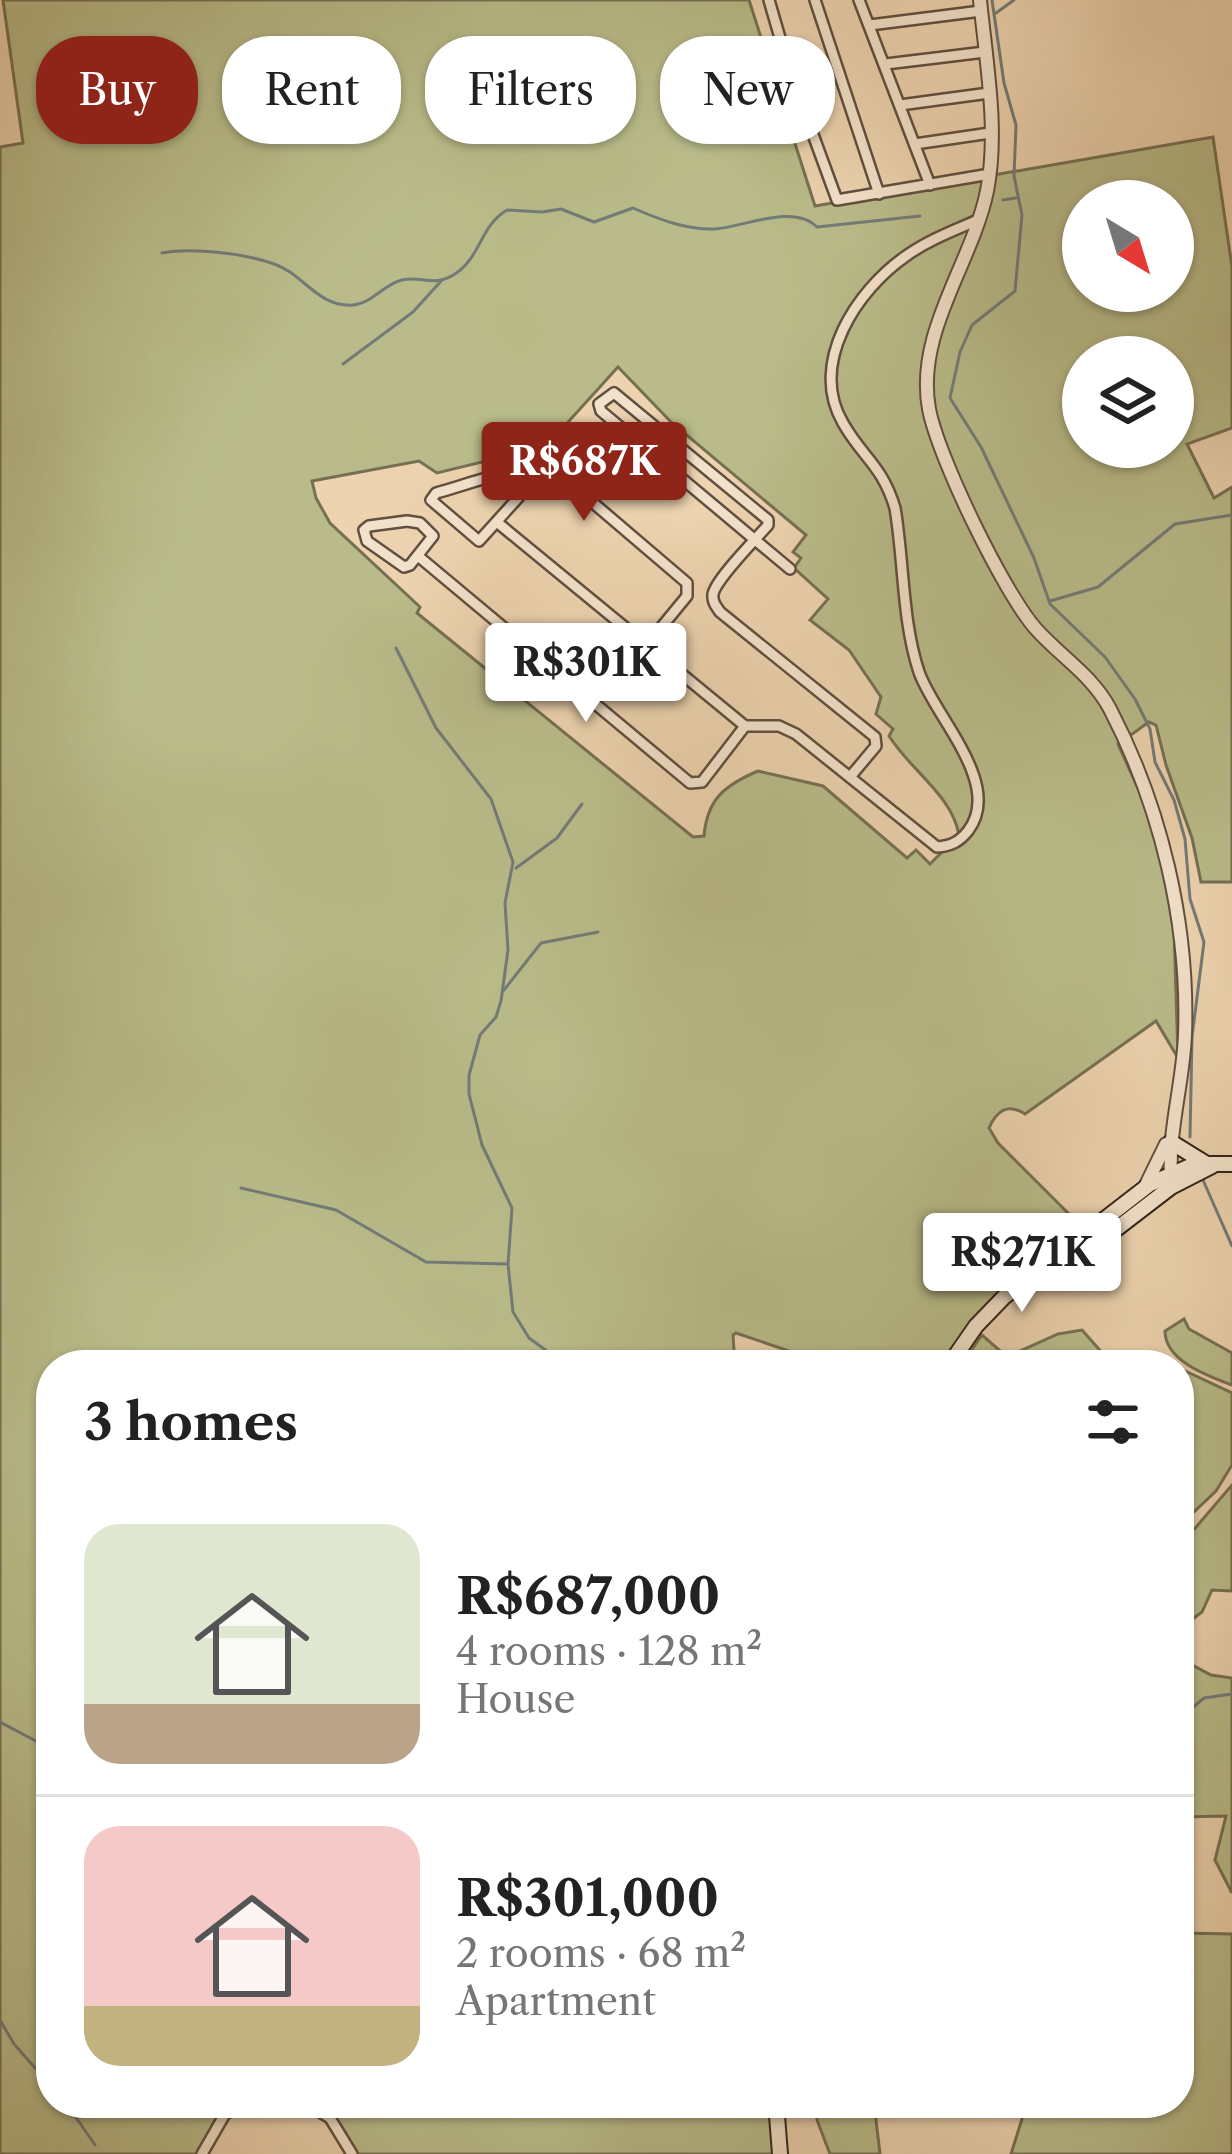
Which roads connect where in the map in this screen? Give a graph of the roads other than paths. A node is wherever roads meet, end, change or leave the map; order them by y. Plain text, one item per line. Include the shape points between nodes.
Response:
1 (769, 0) edge
2 (815, 0) edge
3 (859, 0) edge
4 (980, 6) edge
5 (870, 25) junction
6 (985, 52) junction
7 (886, 64) junction
8 (988, 93) junction
9 (900, 105) junction
10 (989, 133) junction
11 (915, 144) junction
12 (989, 174) junction
13 (930, 185) junction
14 (879, 194) junction
15 (980, 219) junction
16 (544, 469) junction
17 (498, 523) junction
18 (755, 540) junction
19 (418, 556) junction
20 (790, 569) dead end
21 (645, 646) junction
22 (745, 726) junction
23 (850, 777) junction
24 (1171, 1137) junction
25 (1218, 1163) edge
26 (1170, 1180) junction
27 (1141, 1192) junction
28 (1072, 1248) junction
29 (960, 1350) edge
30 (224, 2118) edge
31 (330, 2118) edge
32 (777, 2118) edge
33 (202, 2154) edge
34 (352, 2154) edge
35 (780, 2154) edge

1 - 14 street via 834,196
2 - 14 street
3 - 5 street
4 - 5 street
4 - 6 street
5 - 7 street
6 - 7 street
6 - 8 street
7 - 9 street
8 - 9 street
8 - 10 street
9 - 11 street
10 - 11 street
10 - 12 street
11 - 13 street
12 - 13 street
12 - 15 street
13 - 14 street
15 - 23 street via 882,276 846,323 832,378 843,423 888,482 918,670 973,772 972,826 959,841 937,847
15 - 24 street via 927,365 930,415 1024,615 1108,706 1163,838 1185,1022
16 - 17 street
16 - 17 street via 432,497 476,540
16 - 21 street via 687,584 687,596
17 - 21 street
18 - 18 street via 601,411 606,395 614,393 768,520
18 - 20 street
18 - 23 street via 715,589 715,604 875,736 876,746
19 - 19 street via 399,565 364,530 420,523 433,536
19 - 22 street via 689,783 702,782
21 - 22 street
22 - 23 street via 796,734
24 - 25 main road
24 - 26 street
24 - 27 street
25 - 26 main road
26 - 27 main road
26 - 28 main road via 1115,1230
27 - 28 main road
28 - 29 main road via 1004,1297
30 - 33 street
31 - 34 street
32 - 35 main road

